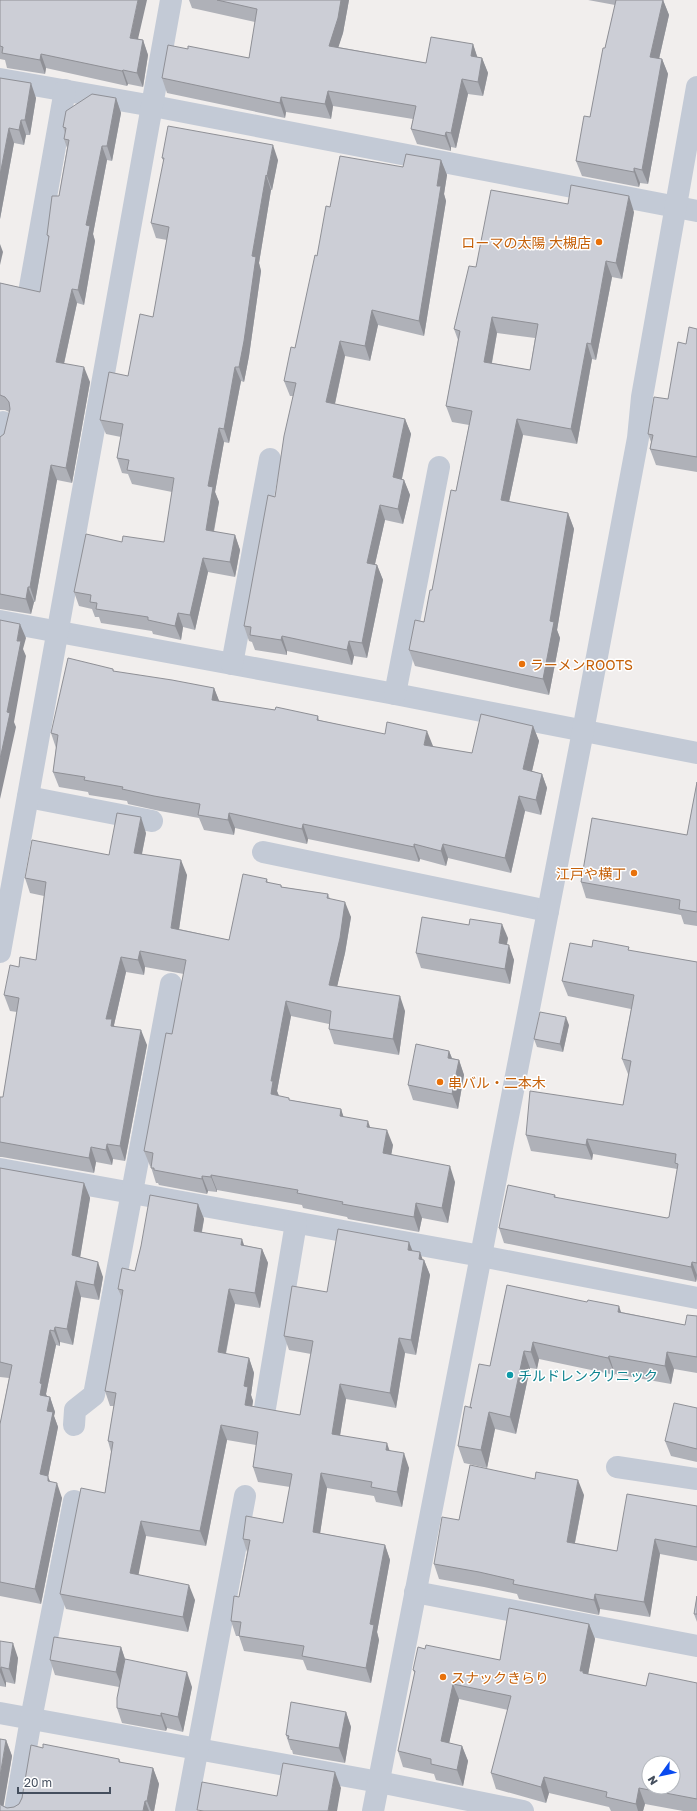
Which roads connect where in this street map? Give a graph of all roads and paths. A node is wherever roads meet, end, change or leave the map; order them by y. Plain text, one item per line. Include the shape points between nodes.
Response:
1 (171, 0) edge
2 (0, 79) edge
3 (697, 87) edge
4 (65, 90) junction
5 (153, 106) junction
6 (687, 209) edge
7 (30, 287) dead end
8 (270, 459) dead end
9 (439, 467) dead end
10 (0, 622) edge
11 (58, 632) junction
12 (232, 664) junction
13 (395, 694) junction
14 (583, 731) junction
15 (697, 753) edge
16 (28, 797) junction
17 (152, 820) dead end
18 (263, 852) dead end
19 (548, 911) junction
20 (0, 952) edge
21 (171, 984) dead end
22 (0, 1169) edge
23 (132, 1193) junction
24 (296, 1223) junction
25 (481, 1256) junction
26 (697, 1298) edge
27 (265, 1408) edge
28 (74, 1425) dead end
29 (617, 1467) dead end
30 (697, 1479) edge
31 (245, 1496) dead end
32 (74, 1502) dead end
33 (415, 1592) junction
34 (697, 1646) edge
35 (0, 1713) edge
36 (31, 1719) junction
37 (197, 1749) junction
38 (379, 1782) junction
39 (15, 1811) edge
40 (186, 1811) edge
41 (373, 1811) edge
42 (523, 1811) edge

1 - 5 street
2 - 4 street
3 - 6 street
4 - 5 street
4 - 7 street
5 - 6 street
5 - 11 street
6 - 14 street via 642,397 638,438
8 - 12 street
9 - 13 street
10 - 11 street
11 - 12 street
11 - 16 street
12 - 13 street
13 - 14 street
14 - 15 street
14 - 19 street
16 - 17 street
16 - 20 street
18 - 19 street
19 - 25 street
21 - 23 street
22 - 23 street
23 - 24 street
23 - 28 street via 94,1394 76,1410
24 - 25 street
24 - 27 street
25 - 26 street
25 - 33 street
29 - 30 street
31 - 37 street
32 - 36 street
33 - 34 street
33 - 38 street
35 - 36 street
36 - 37 street
36 - 39 street
37 - 38 street
37 - 40 street
38 - 41 street
38 - 42 street

